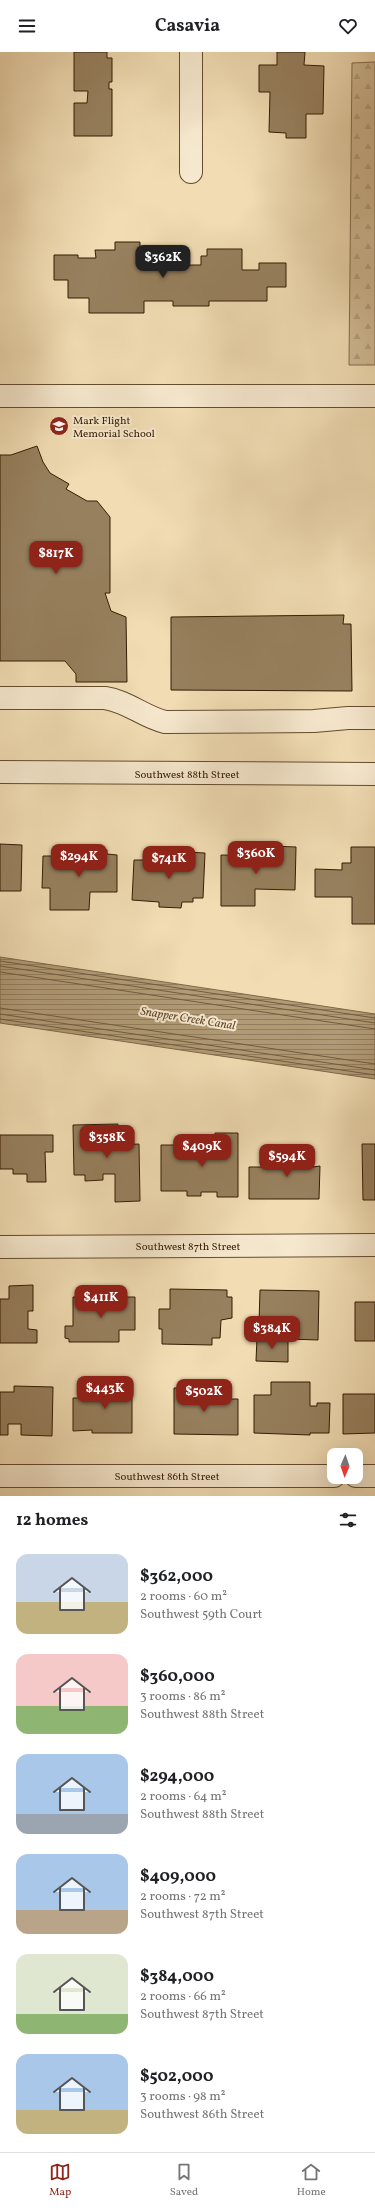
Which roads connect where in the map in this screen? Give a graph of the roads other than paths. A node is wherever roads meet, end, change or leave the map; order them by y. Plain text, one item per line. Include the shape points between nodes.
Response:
1 (191, 52) edge
2 (191, 172) dead end
3 (0, 396) edge
4 (375, 396) edge
5 (0, 698) edge
6 (375, 718) edge
7 (0, 772) edge
8 (375, 774) edge
9 (375, 1246) edge
10 (0, 1247) edge
11 (0, 1476) edge
12 (327, 1476) edge
13 (363, 1476) edge
14 (375, 1476) edge

1 - 2 street
3 - 4 street
5 - 6 street via 105,698 116,700 151,719 165,722
7 - 8 street, Southwest 88th Street
9 - 10 street, Southwest 87th Street
11 - 12 street, Southwest 86th Street
13 - 14 street

